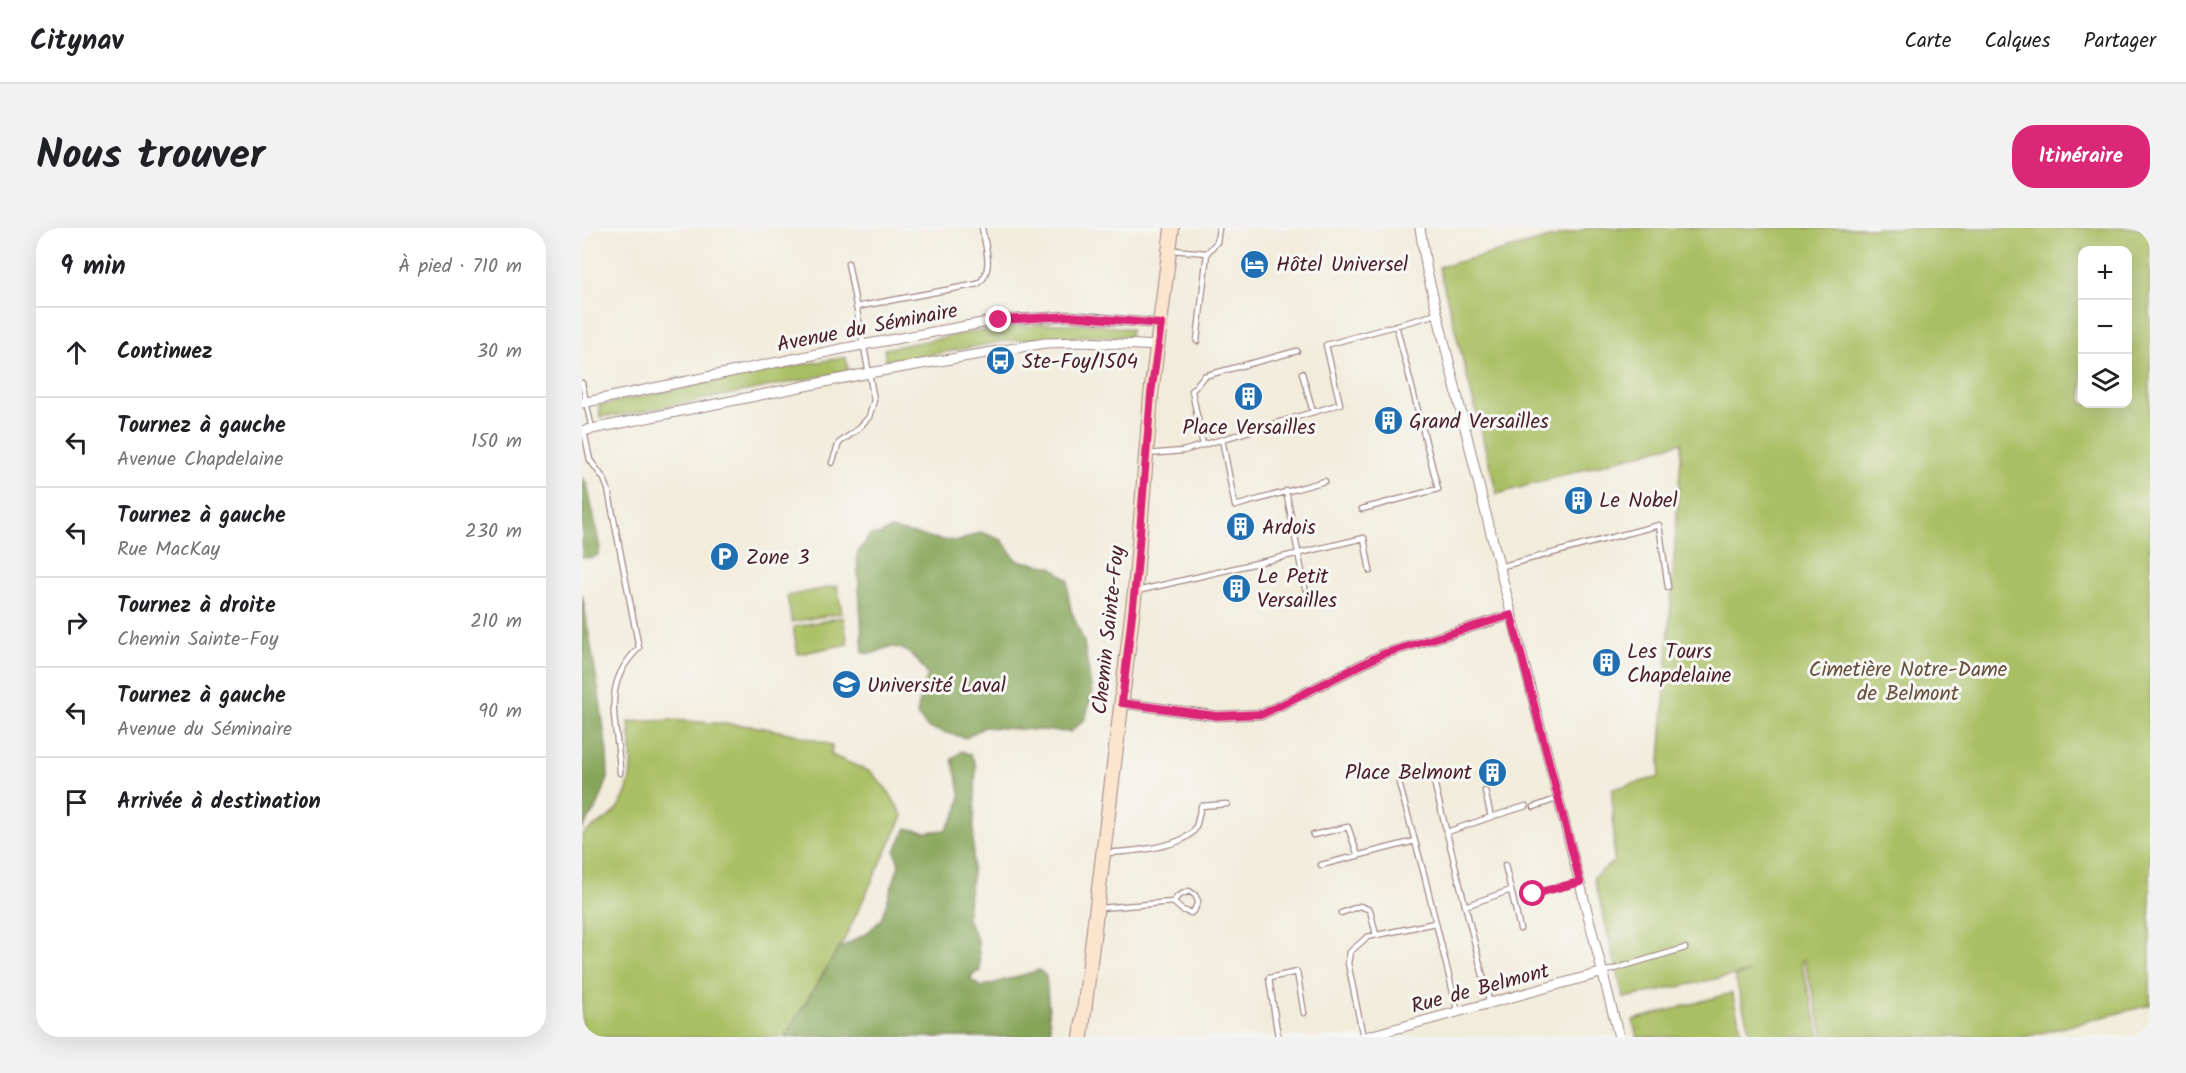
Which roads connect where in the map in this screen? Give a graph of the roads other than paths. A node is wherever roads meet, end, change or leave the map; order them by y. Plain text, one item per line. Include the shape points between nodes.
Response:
1 (982, 228) edge
2 (1172, 228) edge
3 (1219, 228) edge
4 (1420, 228) edge
5 (1170, 249) junction
6 (1207, 253) junction
7 (848, 263) dead end
8 (856, 308) junction
9 (1437, 314) junction
10 (1161, 324) junction
11 (1396, 325) junction
12 (1197, 341) dead end
13 (862, 344) junction
14 (1158, 346) junction
15 (1298, 351) dead end
16 (869, 373) junction
17 (1302, 374) dead end
18 (582, 383) edge
19 (584, 403) edge
20 (1313, 412) junction
21 (586, 430) edge
22 (1222, 439) junction
23 (1203, 445) junction
24 (1147, 454) junction
25 (832, 463) dead end
26 (1325, 481) dead end
27 (1287, 492) junction
28 (1362, 509) dead end
29 (1298, 552) junction
30 (1499, 567) junction
31 (1370, 571) dead end
32 (1668, 586) dead end
33 (1305, 588) dead end
34 (1135, 591) junction
35 (1511, 615) junction
36 (1122, 703) junction
37 (620, 773) dead end
38 (1432, 774) dead end
39 (1399, 783) dead end
40 (1485, 791) dead end
41 (1559, 798) junction
42 (1227, 804) dead end
43 (1526, 806) dead end
44 (1534, 807) dead end
45 (1491, 817) junction
46 (1447, 832) junction
47 (1313, 835) dead end
48 (1414, 841) junction
49 (1105, 853) junction
50 (1358, 856) junction
51 (1321, 864) dead end
52 (1505, 865) dead end
53 (1580, 882) junction
54 (1511, 890) junction
55 (1533, 894) dead end
56 (1173, 902) junction
57 (1465, 906) junction
58 (1097, 909) junction
59 (1341, 913) dead end
60 (1435, 923) junction
61 (1520, 929) dead end
62 (1376, 935) junction
63 (1685, 948) dead end
64 (1604, 972) junction
65 (1490, 1004) junction
66 (1304, 1013) dead end
67 (1458, 1013) junction
68 (1081, 1037) edge
69 (1278, 1037) edge
70 (1364, 1037) edge
71 (1619, 1037) edge

1 - 8 lane via 987,265 978,284
2 - 5 main road, Chemin Sainte-Foy
3 - 6 lane via 1217,242
4 - 9 street
5 - 6 lane
5 - 10 main road, Chemin Sainte-Foy
6 - 12 lane
7 - 8 lane
8 - 13 lane
9 - 11 lane
9 - 30 street
10 - 13 street, Avenue du Séminaire via 1070,316 999,320
10 - 14 main road, Chemin Sainte-Foy
11 - 20 lane via 1326,345 1340,404
11 - 28 lane via 1438,489
13 - 16 lane
13 - 19 street, Avenue du Séminaire
14 - 16 street via 1045,343
14 - 24 main road, Chemin Sainte-Foy
15 - 23 lane via 1204,376 1192,391
16 - 21 street
16 - 25 lane via 874,400 869,417 839,443
17 - 20 lane
18 - 19 lane
19 - 21 lane
20 - 22 lane
21 - 37 lane via 590,460 608,489 639,648 624,664 613,700
22 - 23 lane
22 - 27 lane via 1235,506
23 - 24 lane
24 - 34 main road, Chemin Sainte-Foy
26 - 27 lane
27 - 29 lane
29 - 31 lane via 1364,538
29 - 33 lane
29 - 34 lane
30 - 32 lane via 1659,525
30 - 35 street
34 - 36 main road, Chemin Sainte-Foy
35 - 36 street via 1383,654 1263,714 1217,716
35 - 41 street
36 - 49 main road, Chemin Sainte-Foy
38 - 46 lane
39 - 48 lane
40 - 45 lane
41 - 44 lane
41 - 53 street
42 - 49 lane via 1201,806 1196,828 1180,840 1148,849
43 - 45 lane
45 - 46 lane
46 - 57 lane
47 - 50 lane via 1348,827
48 - 50 lane
48 - 60 lane
49 - 58 main road, Chemin Sainte-Foy
50 - 51 lane
52 - 54 lane
53 - 55 lane
53 - 64 street
54 - 57 lane
54 - 61 lane
56 - 56 lane via 1191,913 1198,901 1189,891
56 - 58 lane
57 - 65 lane
58 - 68 main road, Chemin Sainte-Foy
59 - 62 lane via 1360,906 1370,910
60 - 62 lane
60 - 67 lane
62 - 70 lane via 1367,937 1350,952 1348,963
63 - 64 lane
64 - 65 street, Rue de Belmont
64 - 71 street
65 - 67 street, Rue de Belmont
66 - 69 lane via 1297,972 1269,978
67 - 70 street, Rue de Belmont

